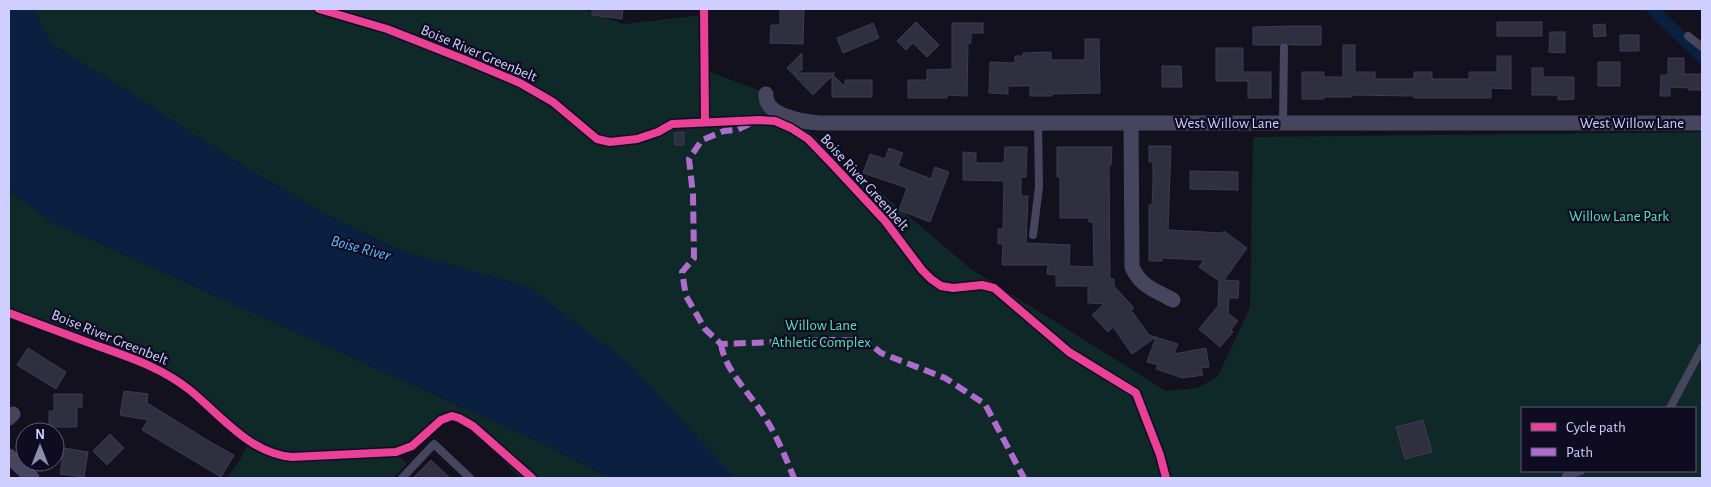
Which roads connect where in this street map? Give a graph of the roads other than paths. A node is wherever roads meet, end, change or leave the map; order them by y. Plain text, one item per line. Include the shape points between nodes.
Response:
1 (1688, 36) dead end
2 (1284, 47) dead end
3 (1702, 47) edge
4 (766, 94) dead end
5 (1038, 123) junction
6 (1131, 123) junction
7 (1283, 123) junction
8 (1702, 123) edge
9 (1033, 235) dead end
10 (1173, 300) dead end
11 (1702, 348) edge
12 (1671, 407) edge
13 (9, 456) edge
14 (1578, 472) edge
15 (1566, 476) dead end
16 (32, 478) edge
17 (402, 478) edge
18 (470, 478) edge

1 - 3 lane
2 - 7 lane
4 - 5 street, West Willow Lane via 769,106 788,118 805,122
5 - 6 street, West Willow Lane
5 - 9 lane via 1039,187
6 - 7 street, West Willow Lane
6 - 10 street via 1132,267 1136,278
7 - 8 street, West Willow Lane
11 - 12 lane
13 - 16 street
14 - 15 lane
17 - 18 lane via 434,444

